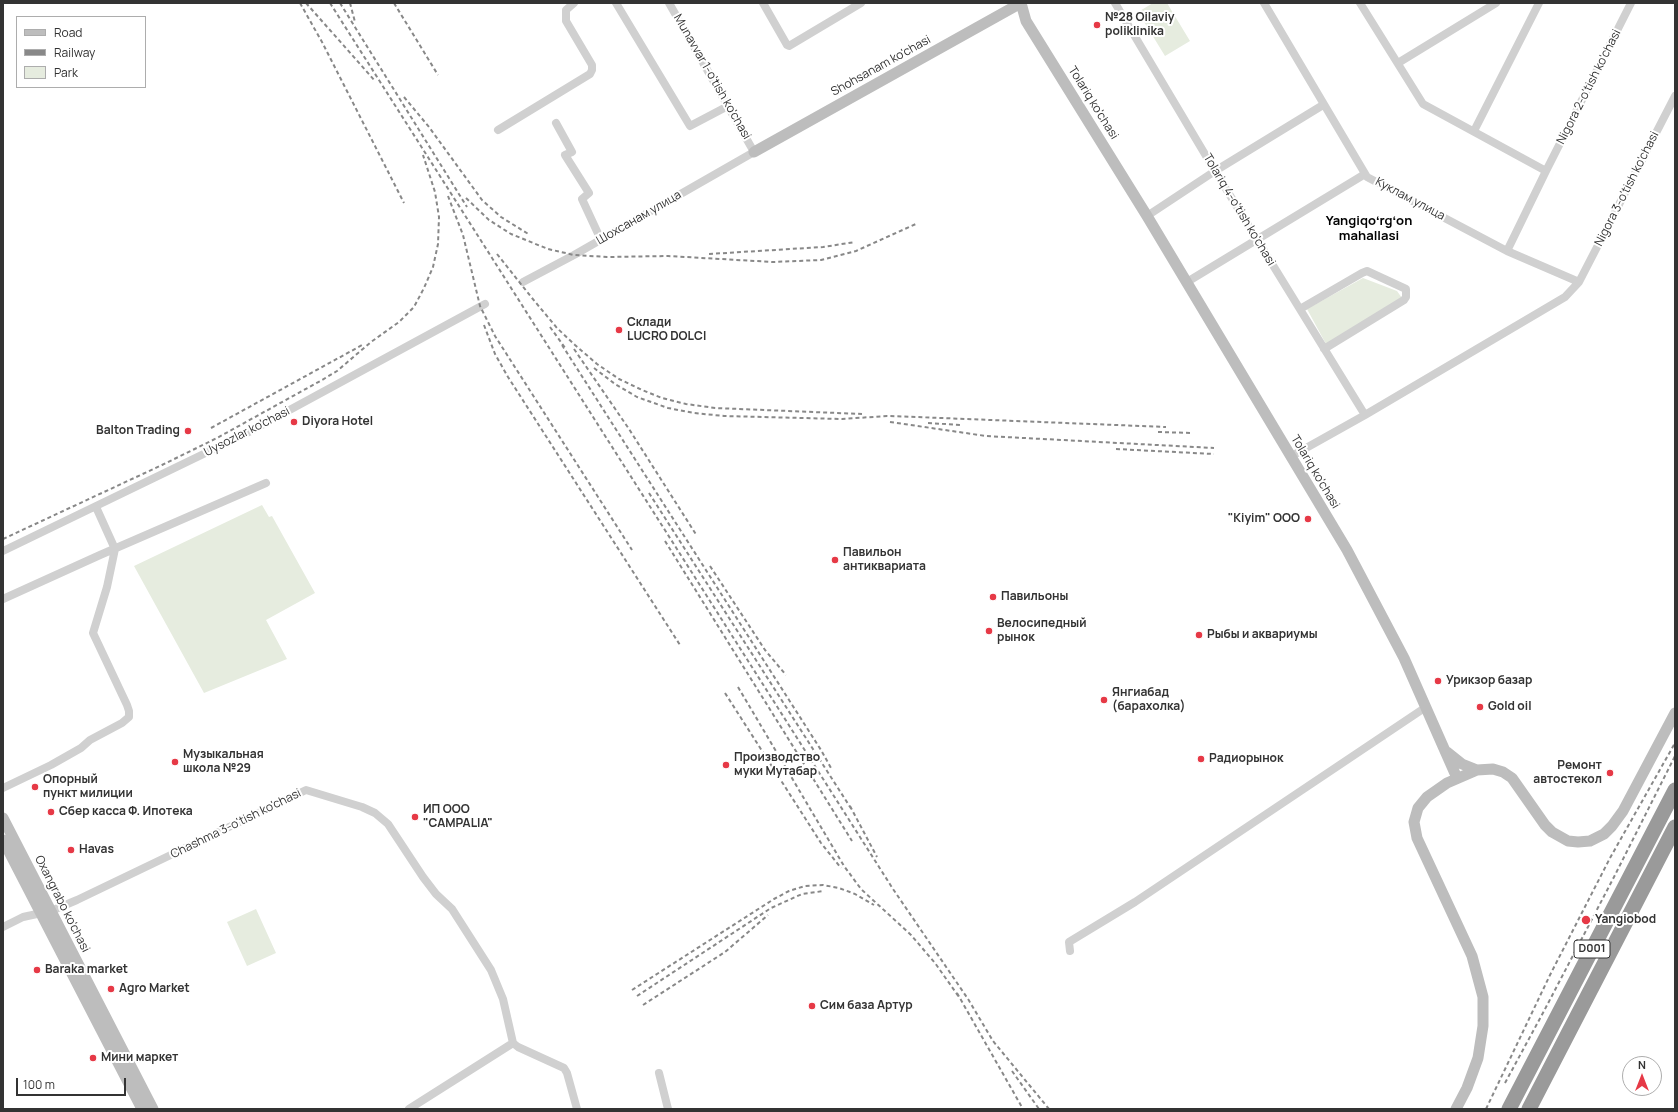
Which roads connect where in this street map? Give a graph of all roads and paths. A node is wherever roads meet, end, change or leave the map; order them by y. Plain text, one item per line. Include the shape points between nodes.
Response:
1 (574, 3) edge
2 (616, 3) edge
3 (669, 3) edge
4 (763, 3) edge
5 (861, 3) edge
6 (1021, 3) edge
7 (1115, 3) edge
8 (1264, 3) edge
9 (1360, 3) edge
10 (1496, 3) edge
11 (1539, 3) edge
12 (1631, 3) edge
13 (1398, 63) junction
14 (1675, 96) edge
15 (1323, 105) junction
16 (728, 106) junction
17 (556, 123) dead end
18 (498, 130) dead end
19 (1474, 131) junction
20 (754, 152) junction
21 (1546, 170) junction
22 (1215, 171) junction
23 (1365, 174) junction
24 (1147, 216) junction
25 (601, 240) junction
26 (1257, 240) junction
27 (1507, 251) junction
28 (523, 282) dead end
29 (1187, 282) junction
30 (1579, 282) junction
31 (485, 304) dead end
32 (1300, 309) junction
33 (1324, 349) junction
34 (1365, 415) junction
35 (1290, 456) junction
36 (266, 483) dead end
37 (96, 507) junction
38 (115, 549) junction
39 (3, 551) edge
40 (3, 599) edge
41 (1426, 707) junction
42 (1675, 713) edge
43 (1445, 750) junction
44 (1477, 770) junction
45 (1458, 778) junction
46 (3, 788) edge
47 (1675, 790) edge
48 (3, 818) edge
49 (1675, 827) edge
50 (3, 840) edge
51 (46, 912) junction
52 (3, 927) edge
53 (1070, 951) dead end
54 (514, 1043) junction
55 (659, 1074) dead end
56 (142, 1109) edge
57 (153, 1109) edge
58 (409, 1109) edge
59 (577, 1109) edge
60 (668, 1109) edge
61 (1456, 1109) edge
62 (1509, 1109) edge
63 (1529, 1109) edge

1 - 18 street via 566,10 566,21 592,65 590,74
2 - 16 street via 690,126
3 - 16 street, Munavvar 1-o'tish ko'chasi
4 - 5 street via 788,46
6 - 20 street, Shohsanam ko'chasi
6 - 24 street, Tolariq ko'chasi via 1026,20
7 - 22 street, Tolariq 4-o'tish ko'chasi
8 - 15 street
9 - 13 street
10 - 13 street
11 - 19 street
12 - 21 street, Nigora 2-o'tish ko'chasi
13 - 19 street via 1423,104
14 - 30 street, Nigora 3-o'tish ko'chasi
15 - 22 street
15 - 23 street
16 - 20 street, Munavvar 1-o'tish ko'chasi
17 - 25 street via 572,152 565,155 589,193 582,199
19 - 21 street
20 - 25 street, Шохсанам улица
21 - 27 street, Nigora 2-o'tish ko'chasi
22 - 24 street
22 - 26 street, Tolariq 4-o'tish ko'chasi
23 - 26 street, Куклам улица
23 - 27 street, Куклам улица
24 - 29 street, Tolariq ko'chasi
25 - 28 street, Шохсанам улица
26 - 29 street, Куклам улица
26 - 32 street, Tolariq 4-o'tish ko'chasi
27 - 30 street, Куклам улица
29 - 35 street, Tolariq ko'chasi
30 - 34 street via 1565,297
31 - 37 street, Uysozlar ko'chasi via 249,432
32 - 33 street, Tolariq 4-o'tish ko'chasi
32 - 33 street via 1367,272 1406,289 1404,300
33 - 34 street, Tolariq 4-o'tish ko'chasi
34 - 35 street
35 - 41 street, Tolariq ko'chasi via 1347,550 1404,658
36 - 38 street
37 - 38 street
37 - 39 street, Uysozlar ko'chasi
38 - 40 street
38 - 46 street via 93,633 127,705 128,717 75,752
41 - 43 street, Tolariq ko'chasi
41 - 53 street via 1135,902 1069,942
42 - 44 street via 1623,810 1604,834 1590,841 1568,841 1556,835 1545,825 1512,778 1498,770
43 - 44 street, Tolariq ko'chasi via 1462,764
43 - 45 street, Tolariq ko'chasi
44 - 45 street
45 - 61 street via 1427,797 1418,808 1414,822 1417,838 1472,956 1483,997 1482,1034 1478,1058
47 - 62 highway, D001
48 - 51 street, Oxangrabo ko'chasi
49 - 63 highway, D001
50 - 51 street, Oxangrabo ko'chasi
51 - 52 street, Chashma 3-o'tish ko'chasi via 23,917
51 - 54 street, Chashma 3-o'tish ko'chasi via 306,790 362,807 375,813 388,824 423,877 452,909 491,970 503,999
51 - 56 street, Oxangrabo ko'chasi
51 - 57 street, Oxangrabo ko'chasi
54 - 58 street
54 - 59 street via 518,1048 564,1068
55 - 60 street

